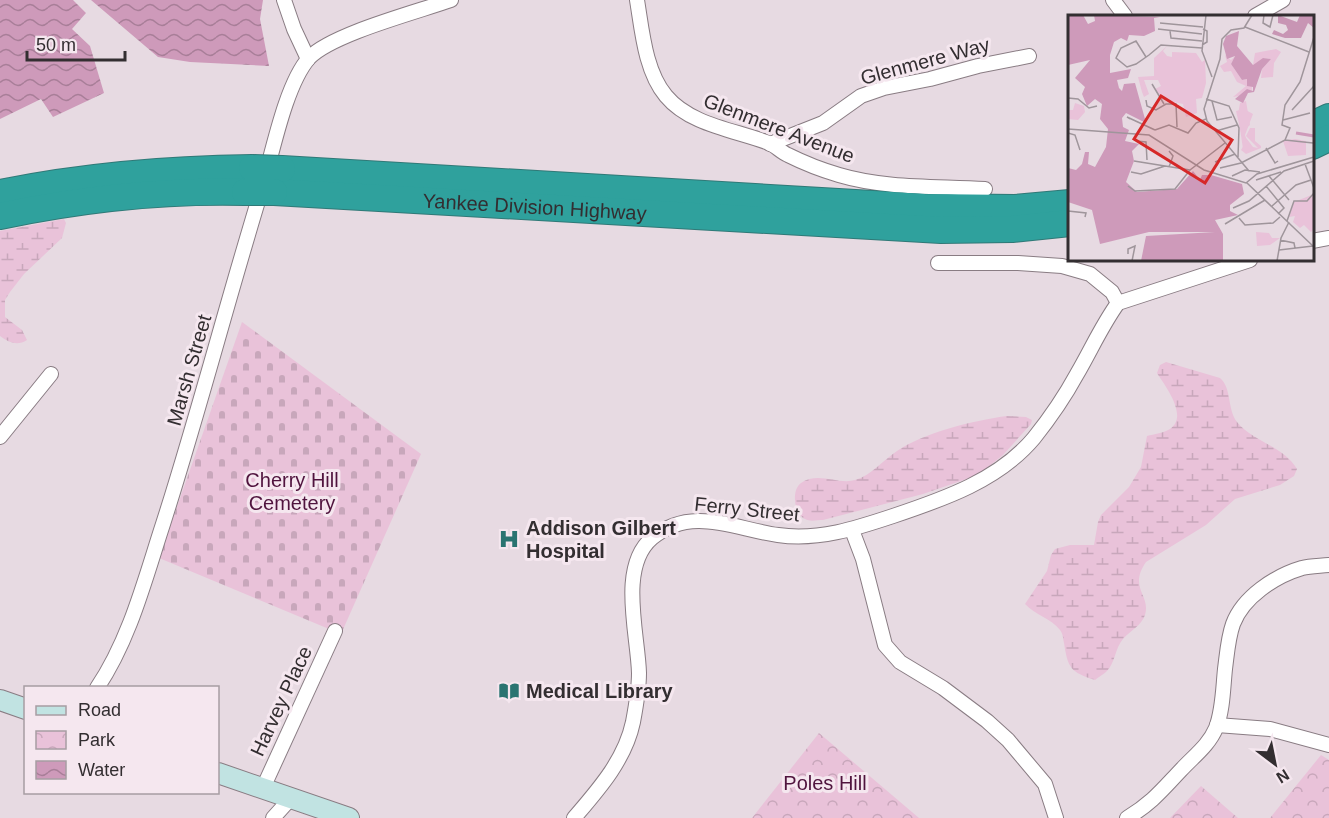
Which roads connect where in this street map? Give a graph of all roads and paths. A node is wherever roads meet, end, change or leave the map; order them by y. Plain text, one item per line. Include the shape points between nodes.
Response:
1 (284, 0) edge
2 (451, 0) edge
3 (637, 0) edge
4 (1113, 0) edge
5 (1283, 0) edge
6 (1124, 15) edge
7 (1257, 15) edge
8 (1029, 56) dead end
9 (308, 59) junction
10 (1329, 117) edge
11 (1314, 124) edge
12 (1329, 138) edge
13 (770, 144) junction
14 (1314, 145) edge
15 (249, 180) junction
16 (278, 180) junction
17 (986, 189) dead end
18 (0, 193) edge
19 (1068, 203) edge
20 (0, 216) edge
21 (1068, 223) edge
22 (1329, 238) edge
23 (1314, 241) edge
24 (1247, 261) edge
25 (938, 263) dead end
26 (1118, 303) junction
27 (51, 374) dead end
28 (0, 437) edge
29 (852, 530) junction
30 (1329, 565) edge
31 (335, 631) dead end
32 (98, 686) edge
33 (0, 700) edge
34 (24, 708) edge
35 (1217, 725) junction
36 (1329, 744) edge
37 (219, 773) edge
38 (263, 788) junction
39 (291, 798) junction
40 (273, 818) edge
41 (349, 818) edge
42 (574, 818) edge
43 (1056, 818) edge
44 (1127, 818) edge

1 - 9 street
2 - 9 street via 342,39
3 - 13 street, Glenmere Avenue via 653,71 666,97 692,115
4 - 6 street
5 - 7 street
8 - 13 street, Glenmere Way via 884,88 861,96 823,123
9 - 32 street, Marsh Street via 293,81 149,568 116,657
10 - 11 highway
12 - 14 highway
13 - 17 street, Glenmere Avenue via 787,155 854,179
15 - 16 highway, Yankee Division Highway, bridge
15 - 18 highway, Yankee Division Highway via 186,169 80,179
15 - 20 highway, Yankee Division Highway via 195,191 118,197
16 - 19 highway, Yankee Division Highway via 924,207 1015,208
16 - 21 highway, Yankee Division Highway via 941,230
22 - 23 street
24 - 26 street
25 - 26 street via 1062,266 1090,274 1112,292
26 - 29 street, Ferry Street via 1069,388 1027,446 971,486
27 - 28 street
29 - 42 street, Ferry Street via 781,536 708,521 684,521 650,540 637,559 633,582 639,684 633,723 605,781
29 - 43 street via 885,645 900,662 943,688 1008,740 1045,784
30 - 35 street via 1303,567 1283,575 1244,606 1230,636
31 - 38 street, Harvey Place
33 - 34 main road
35 - 36 street via 1270,729
35 - 44 street via 1205,746 1153,800
37 - 38 main road
38 - 39 main road
39 - 40 street
39 - 41 main road

